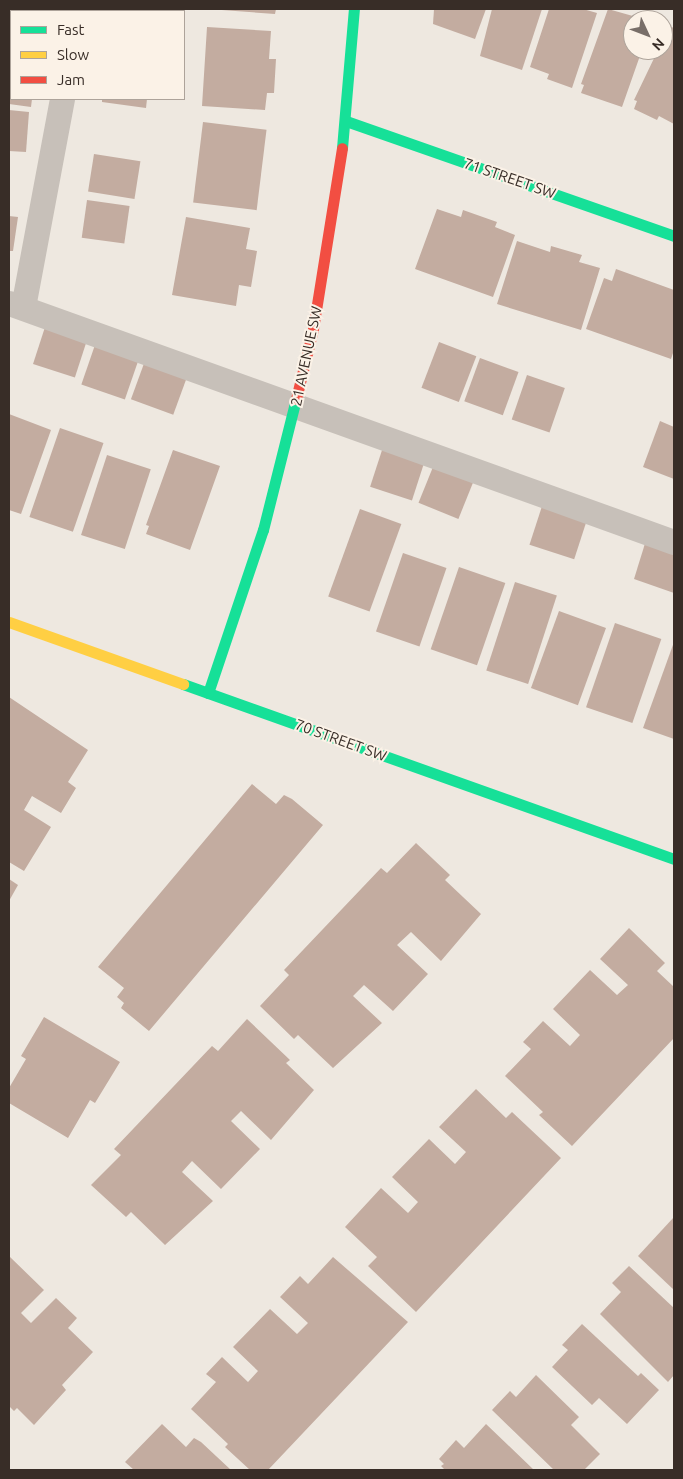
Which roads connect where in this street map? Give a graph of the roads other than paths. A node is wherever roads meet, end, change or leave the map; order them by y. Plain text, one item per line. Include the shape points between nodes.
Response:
1 (354, 9) edge
2 (62, 100) edge
3 (346, 121) junction
4 (674, 236) edge
5 (16, 305) edge
6 (296, 407) junction
7 (674, 542) edge
8 (9, 622) edge
9 (208, 693) junction
10 (674, 859) edge

1 - 3 street, 21 AVENUE SW
2 - 5 lane
3 - 4 street, 71 STREET SW
3 - 6 street, 21 AVENUE SW via 326,260
5 - 6 lane
6 - 7 lane
6 - 9 street, 21 AVENUE SW via 263,530
8 - 9 street, 70 STREET SW
9 - 10 street, 70 STREET SW

